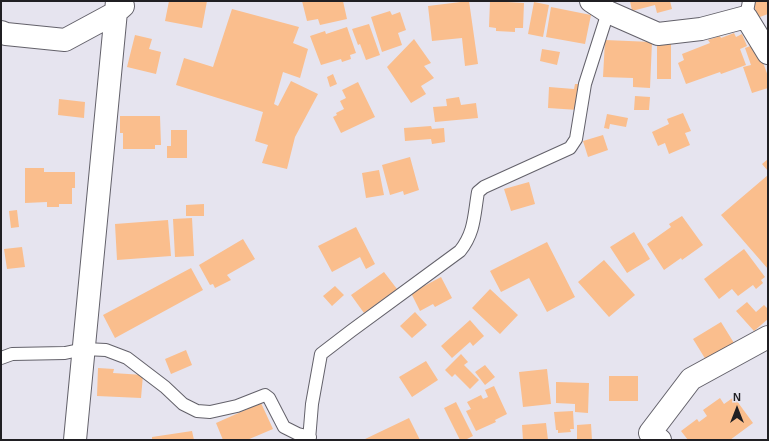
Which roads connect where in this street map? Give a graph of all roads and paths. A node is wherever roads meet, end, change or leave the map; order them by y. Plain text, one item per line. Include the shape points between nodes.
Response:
1 (120, 5) edge
2 (599, 6) edge
3 (747, 9) edge
4 (1, 32) edge
5 (768, 53) edge
6 (768, 337) edge
7 (84, 349) junction
8 (1, 358) edge
9 (309, 438) edge
10 (651, 438) edge
11 (75, 440) edge

1 - 4 street via 65,40
1 - 7 street
2 - 3 street via 658,34 701,30
2 - 9 lane via 576,139 570,148 484,187 478,192 474,226 460,252 321,354
3 - 5 street
6 - 10 street via 691,379
7 - 8 lane via 64,353 12,354
7 - 9 lane via 106,350 127,358 183,404 198,411 210,412 237,406 265,395 284,427
7 - 11 street

